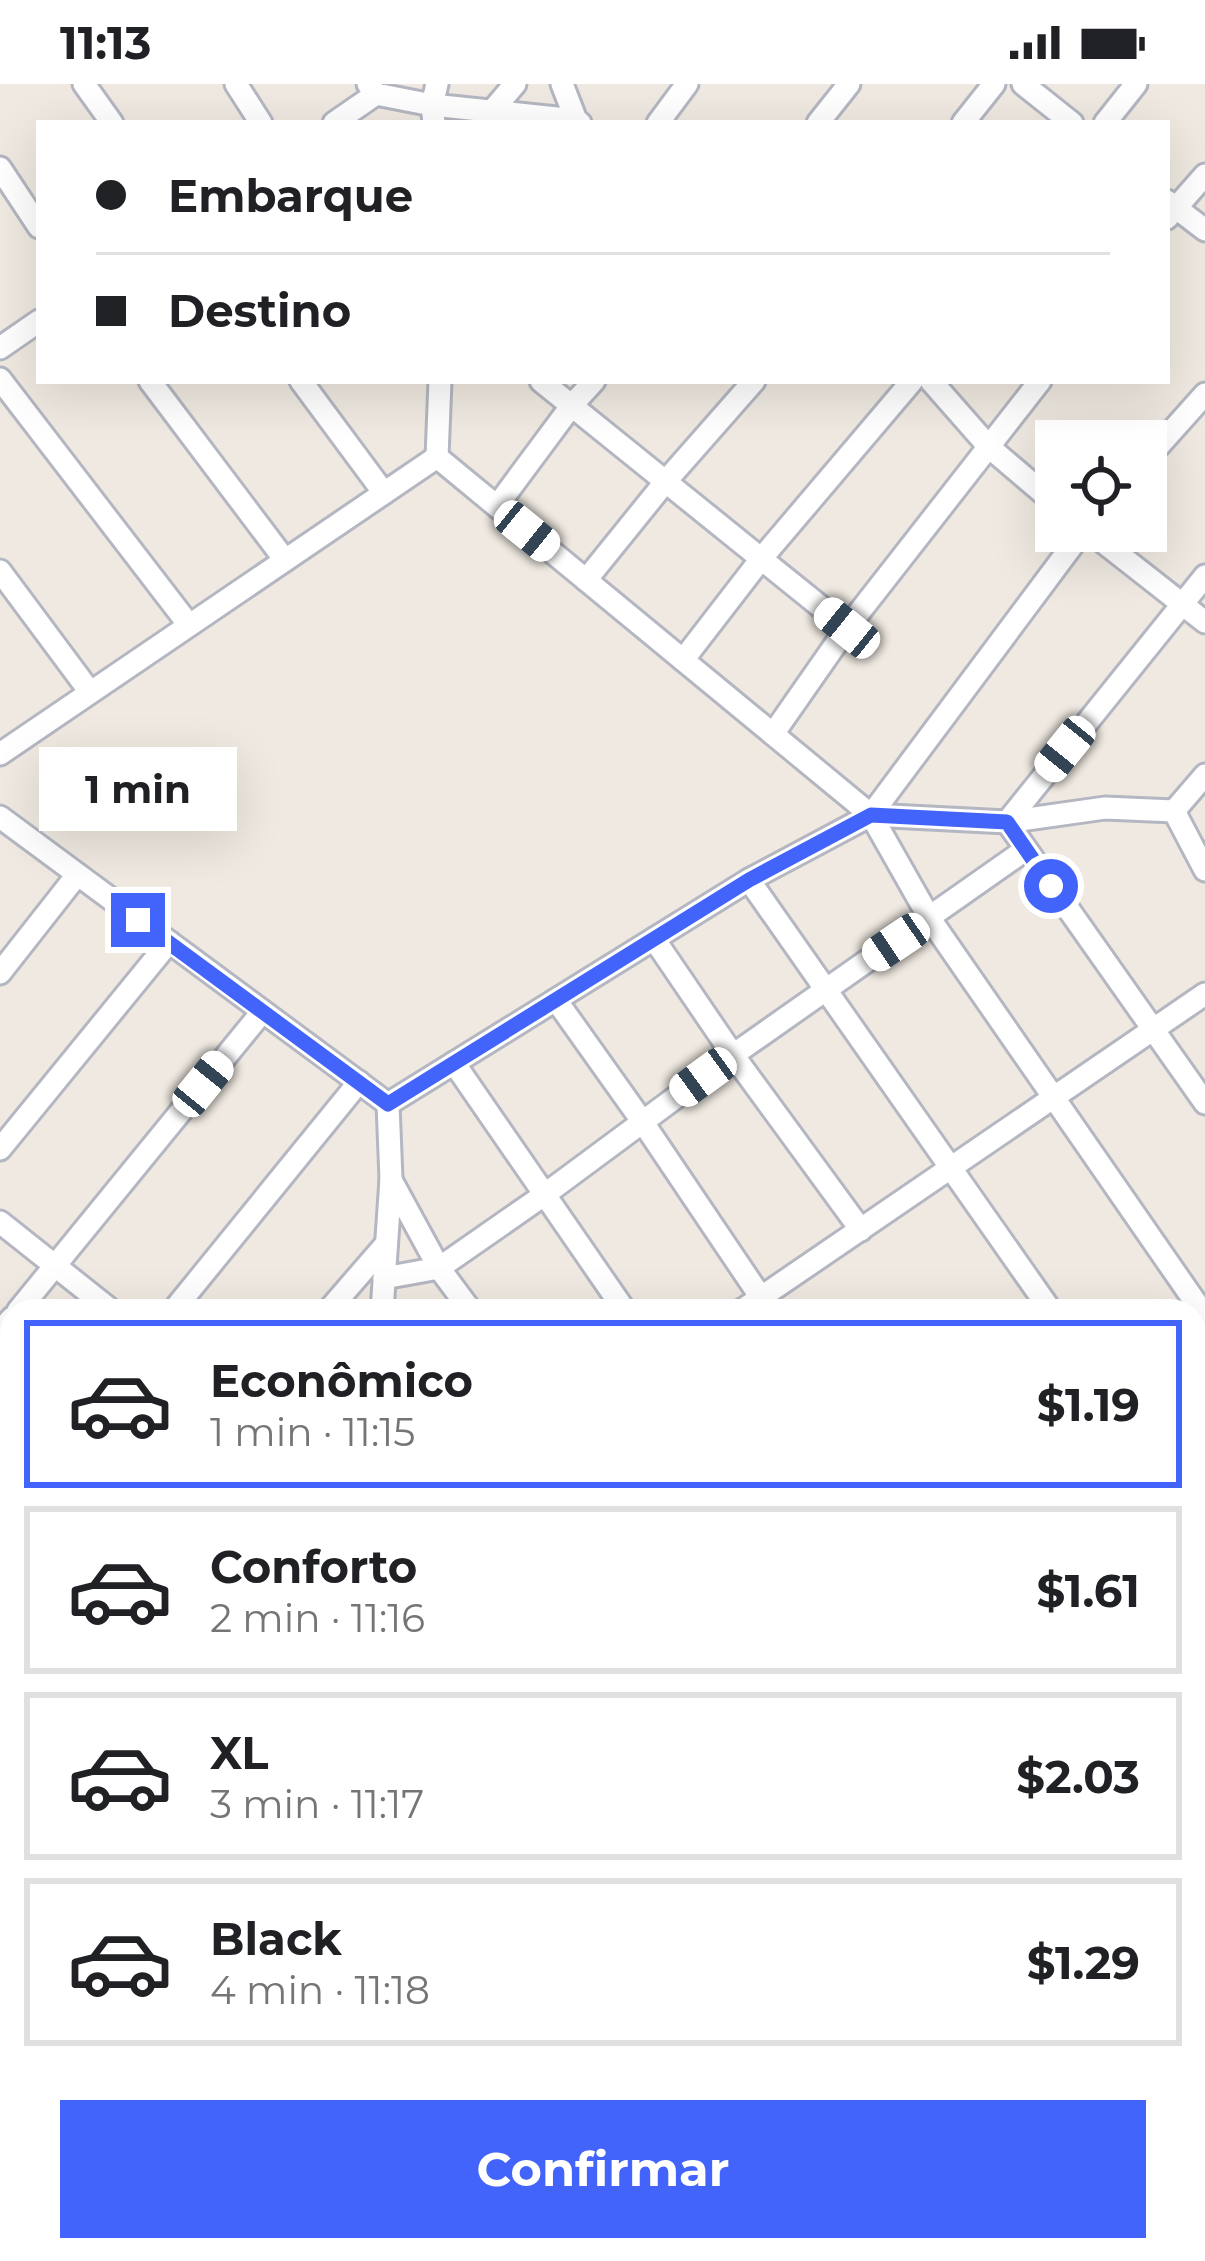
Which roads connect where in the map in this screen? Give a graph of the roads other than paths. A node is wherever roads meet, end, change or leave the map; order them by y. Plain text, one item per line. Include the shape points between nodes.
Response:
1 (84, 84) edge
2 (236, 84) edge
3 (515, 84) edge
4 (562, 84) edge
5 (687, 84) edge
6 (849, 84) edge
7 (994, 84) edge
8 (1024, 84) edge
9 (1136, 84) edge
10 (372, 89) edge
11 (434, 104) edge
12 (487, 117) edge
13 (110, 120) edge
14 (259, 120) edge
15 (337, 120) edge
16 (542, 120) edge
17 (577, 120) edge
18 (660, 120) edge
19 (820, 120) edge
20 (965, 120) edge
21 (1068, 120) edge
22 (1107, 120) edge
23 (0, 168) edge
24 (1205, 175) edge
25 (1170, 209) edge
26 (36, 222) edge
27 (1205, 230) edge
28 (36, 323) edge
29 (0, 348) edge
30 (0, 379) edge
31 (152, 384) edge
32 (303, 384) edge
33 (440, 384) edge
34 (545, 384) edge
35 (591, 384) edge
36 (751, 384) edge
37 (909, 384) edge
38 (935, 384) edge
39 (1038, 384) edge
40 (1205, 394) edge
41 (572, 405) junction
42 (1167, 437) edge
43 (989, 447) junction
44 (437, 457) junction
45 (665, 482) junction
46 (1035, 485) edge
47 (384, 493) junction
48 (497, 506) junction
49 (1070, 552) edge
50 (1114, 552) edge
51 (761, 559) junction
52 (285, 560) junction
53 (0, 571) edge
54 (1205, 576) edge
55 (586, 580) junction
56 (1182, 604) junction
57 (1205, 622) edge
58 (189, 625) junction
59 (847, 628) junction
60 (683, 660) junction
61 (90, 692) junction
62 (773, 734) junction
63 (0, 754) edge
64 (1205, 775) edge
65 (1174, 812) junction
66 (871, 815) junction
67 (0, 817) edge
68 (1007, 822) junction
69 (1025, 850) junction
70 (1205, 870) edge
71 (77, 875) junction
72 (749, 880) junction
73 (930, 919) junction
74 (654, 939) junction
75 (169, 943) junction
76 (0, 973) edge
77 (826, 988) junction
78 (1205, 994) edge
79 (556, 1000) junction
80 (262, 1012) junction
81 (1154, 1029) junction
82 (733, 1055) junction
83 (454, 1063) junction
84 (358, 1082) junction
85 (1055, 1096) junction
86 (1205, 1103) edge
87 (388, 1104) junction
88 (642, 1121) junction
89 (0, 1149) edge
90 (952, 1167) junction
91 (391, 1179) junction
92 (544, 1195) junction
93 (0, 1222) edge
94 (861, 1229) junction
95 (387, 1243) junction
96 (56, 1266) junction
97 (439, 1268) junction
98 (384, 1278) junction
99 (28, 1299) edge
100 (97, 1299) edge
101 (183, 1299) edge
102 (338, 1299) edge
103 (383, 1299) edge
104 (462, 1299) edge
105 (617, 1299) edge
106 (763, 1299) edge
107 (772, 1299) edge
108 (1043, 1299) edge
109 (1193, 1299) edge

1 - 13 street
2 - 14 street
3 - 12 street
4 - 17 street
5 - 18 street
6 - 19 street
7 - 20 street
8 - 21 street
9 - 22 street
10 - 11 street
10 - 15 street
11 - 12 street
12 - 16 street
23 - 26 street
24 - 25 street
25 - 27 street
28 - 29 street
30 - 58 street
31 - 52 street
32 - 47 street
33 - 44 street
34 - 41 street
35 - 41 street
36 - 45 street
37 - 51 street
38 - 43 street
39 - 43 street
40 - 42 street
41 - 45 street
41 - 48 street
43 - 46 street
43 - 59 street
44 - 47 street
44 - 48 street
45 - 51 street
45 - 55 street
47 - 52 street
48 - 55 street
49 - 66 street
50 - 56 street
51 - 59 street
51 - 60 street
52 - 58 street
53 - 61 street
54 - 56 street
55 - 60 street
56 - 57 street
56 - 68 street
58 - 61 street
59 - 62 street
60 - 62 street
61 - 63 street
62 - 66 street
64 - 65 street
65 - 68 street via 1106,808
65 - 70 street
66 - 68 street
66 - 72 street
66 - 73 street
67 - 71 street
68 - 69 street
69 - 73 street
69 - 81 street
71 - 75 street
71 - 76 street
72 - 74 street
72 - 77 street
73 - 77 street
73 - 85 street
74 - 79 street
74 - 82 street
75 - 80 street
75 - 89 street
77 - 82 street
77 - 90 street
78 - 81 street
79 - 83 street
79 - 88 street
80 - 84 street
80 - 96 street
81 - 85 street
81 - 86 street
82 - 88 street
82 - 94 street
83 - 87 street
83 - 92 street
84 - 87 street
84 - 101 street
85 - 90 street
85 - 109 street
87 - 91 street
88 - 92 street
88 - 106 street
90 - 94 street
90 - 108 street
91 - 95 street
91 - 97 street
92 - 97 street
92 - 105 street
93 - 96 street
94 - 107 street
95 - 98 street
95 - 102 street
96 - 99 street
96 - 100 street
97 - 98 street
97 - 104 street
98 - 103 street

